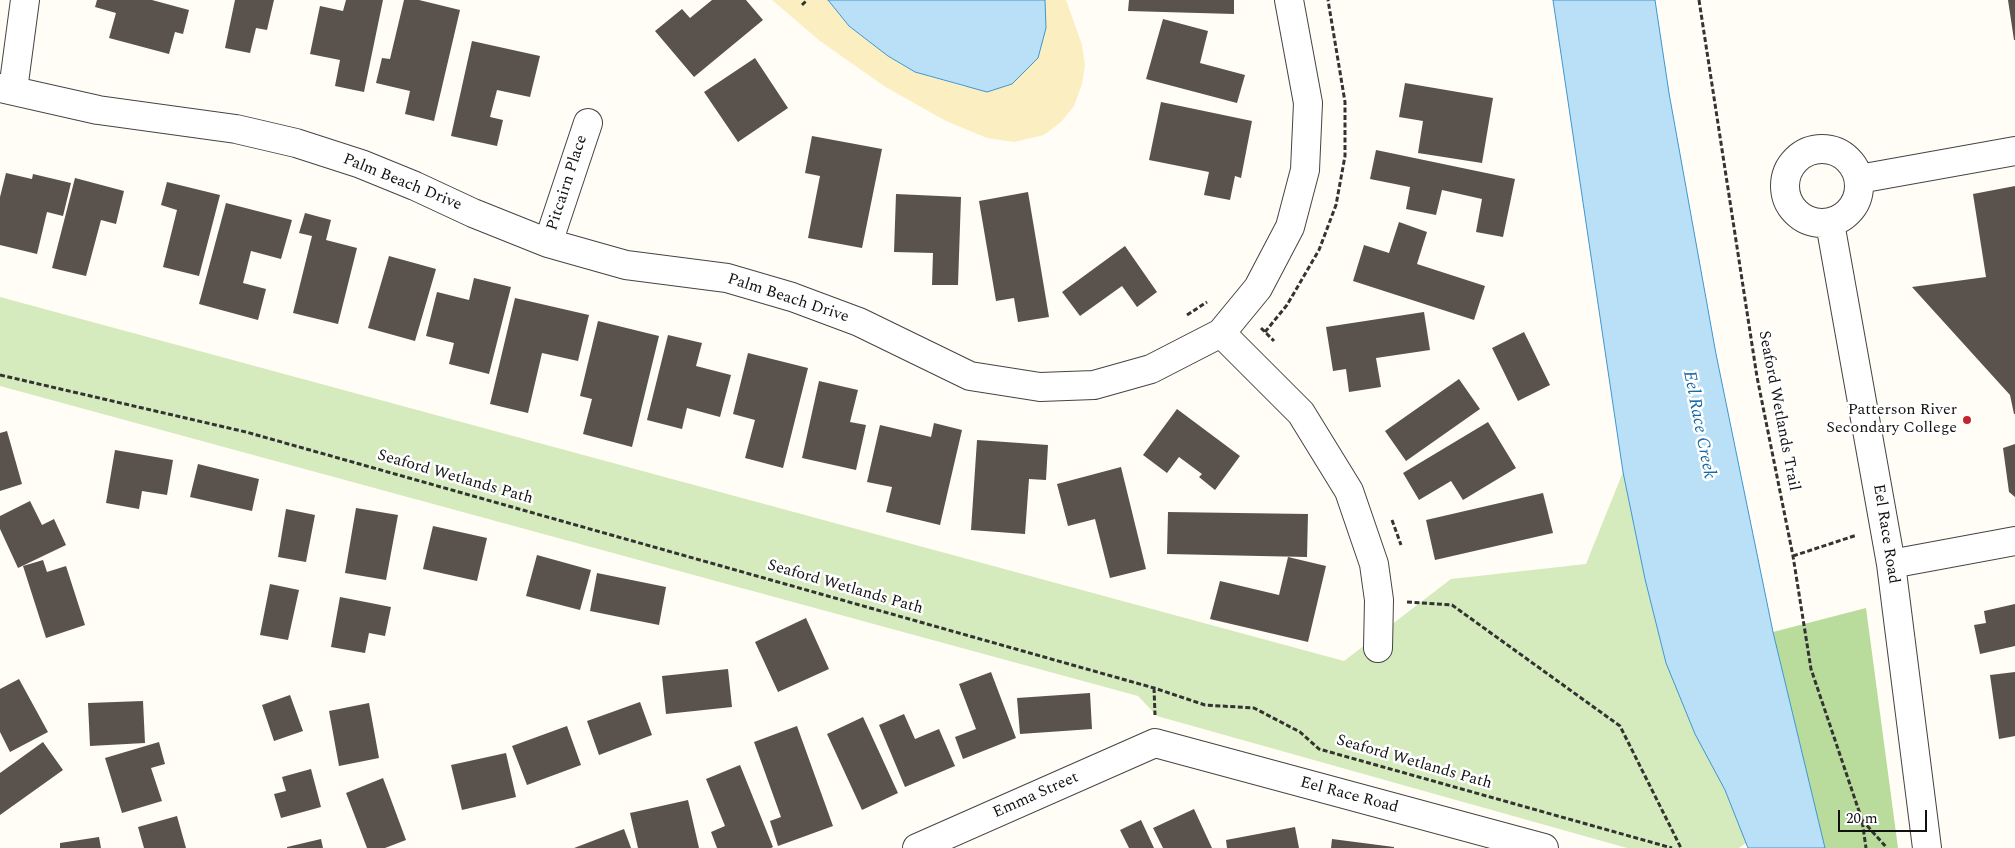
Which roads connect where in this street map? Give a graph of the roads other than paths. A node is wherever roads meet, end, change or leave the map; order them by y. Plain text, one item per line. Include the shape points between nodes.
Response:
1 (25, 0) edge
2 (1289, 0) edge
3 (6, 89) edge
4 (588, 123) dead end
5 (2015, 151) edge
6 (1859, 180) junction
7 (1830, 223) junction
8 (548, 242) junction
9 (1221, 333) junction
10 (2015, 540) edge
11 (1891, 564) junction
12 (1378, 648) dead end
13 (1155, 743) joint
14 (917, 848) edge
15 (1544, 848) edge
16 (1927, 848) edge

1 - 3 street
2 - 9 street, Palm Beach Drive via 1308,104 1305,170 1290,227 1258,288
3 - 8 street, Palm Beach Drive via 98,110 236,129 296,143 361,164
4 - 8 street, Pitcairn Place
5 - 6 street
6 - 7 street via 1860,192 1854,206 1844,217
6 - 7 street via 1853,164 1835,150 1808,151 1793,163 1785,182 1786,196 1792,208 1808,221
7 - 11 street, Eel Race Road
8 - 9 street, Palm Beach Drive via 626,265 727,278 783,294 859,322 970,376 1040,388 1094,385 1151,369
9 - 12 street via 1301,413 1349,491 1374,564 1379,600
10 - 11 street
11 - 16 street, Eel Race Road
13 - 14 street, Emma Street
13 - 15 street, Eel Race Road

